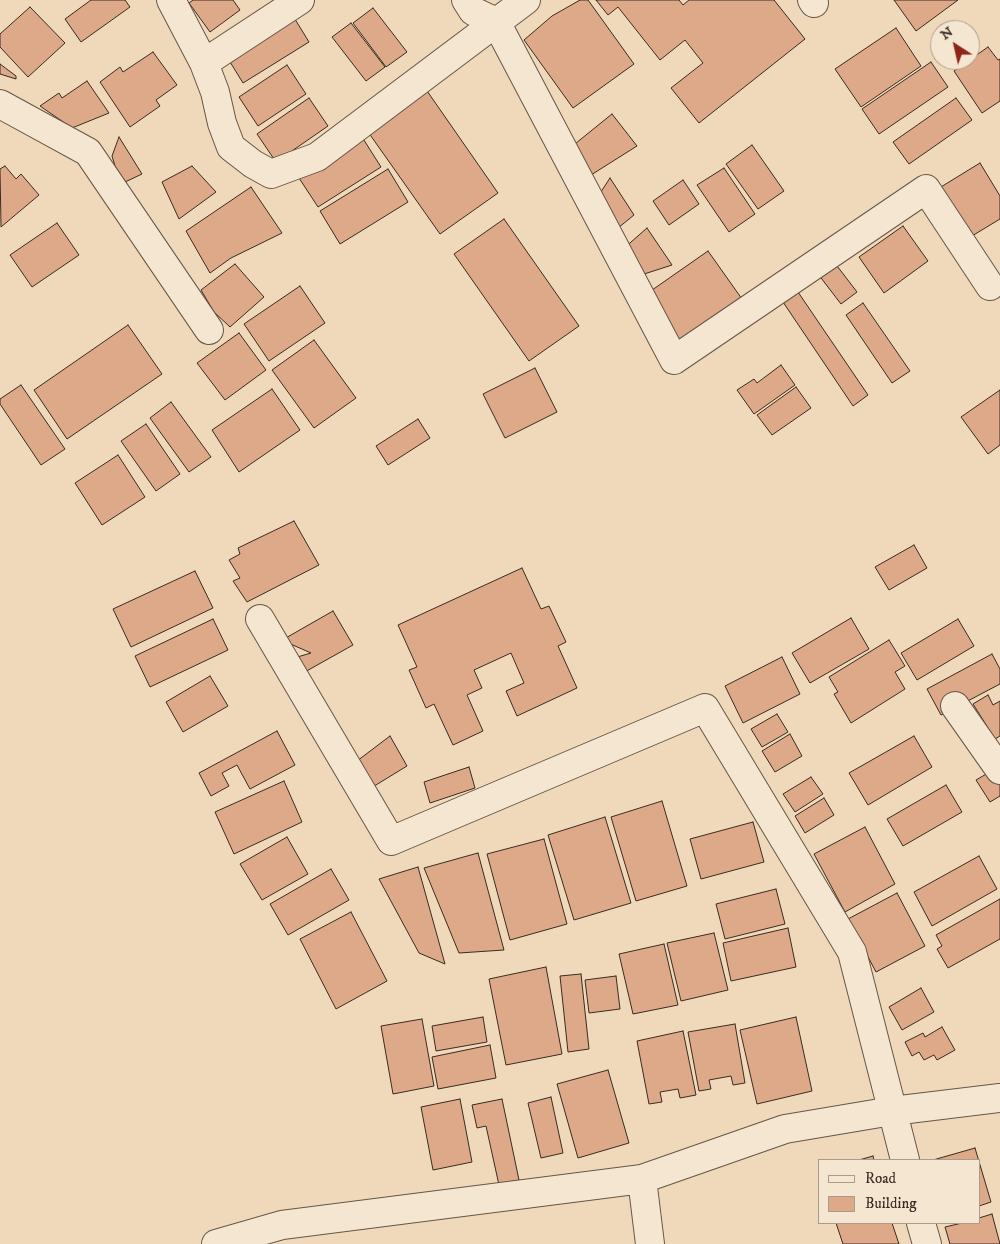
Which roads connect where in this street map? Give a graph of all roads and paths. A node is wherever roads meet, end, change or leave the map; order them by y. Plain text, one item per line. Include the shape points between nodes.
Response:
1 (171, 0) edge
2 (300, 0) edge
3 (466, 0) edge
4 (526, 0) edge
5 (496, 22) junction
6 (204, 63) junction
7 (0, 104) edge
8 (990, 286) dead end
9 (210, 330) dead end
10 (260, 619) dead end
11 (956, 706) dead end
12 (1000, 770) edge
13 (1000, 1098) edge
14 (892, 1110) junction
15 (905, 1159) edge
16 (642, 1179) junction
17 (921, 1224) edge
18 (216, 1244) edge
19 (650, 1244) edge
20 (927, 1244) edge

1 - 6 street
2 - 6 street
3 - 5 street via 474,11
4 - 5 street
5 - 6 street via 317,157 271,174 231,147
5 - 8 street via 674,360 926,189
7 - 9 street via 88,152
10 - 14 street via 391,842 705,708 852,952
11 - 12 street
13 - 14 street
14 - 15 street
14 - 16 street via 785,1129
16 - 18 street via 282,1225
16 - 19 street
17 - 20 street

